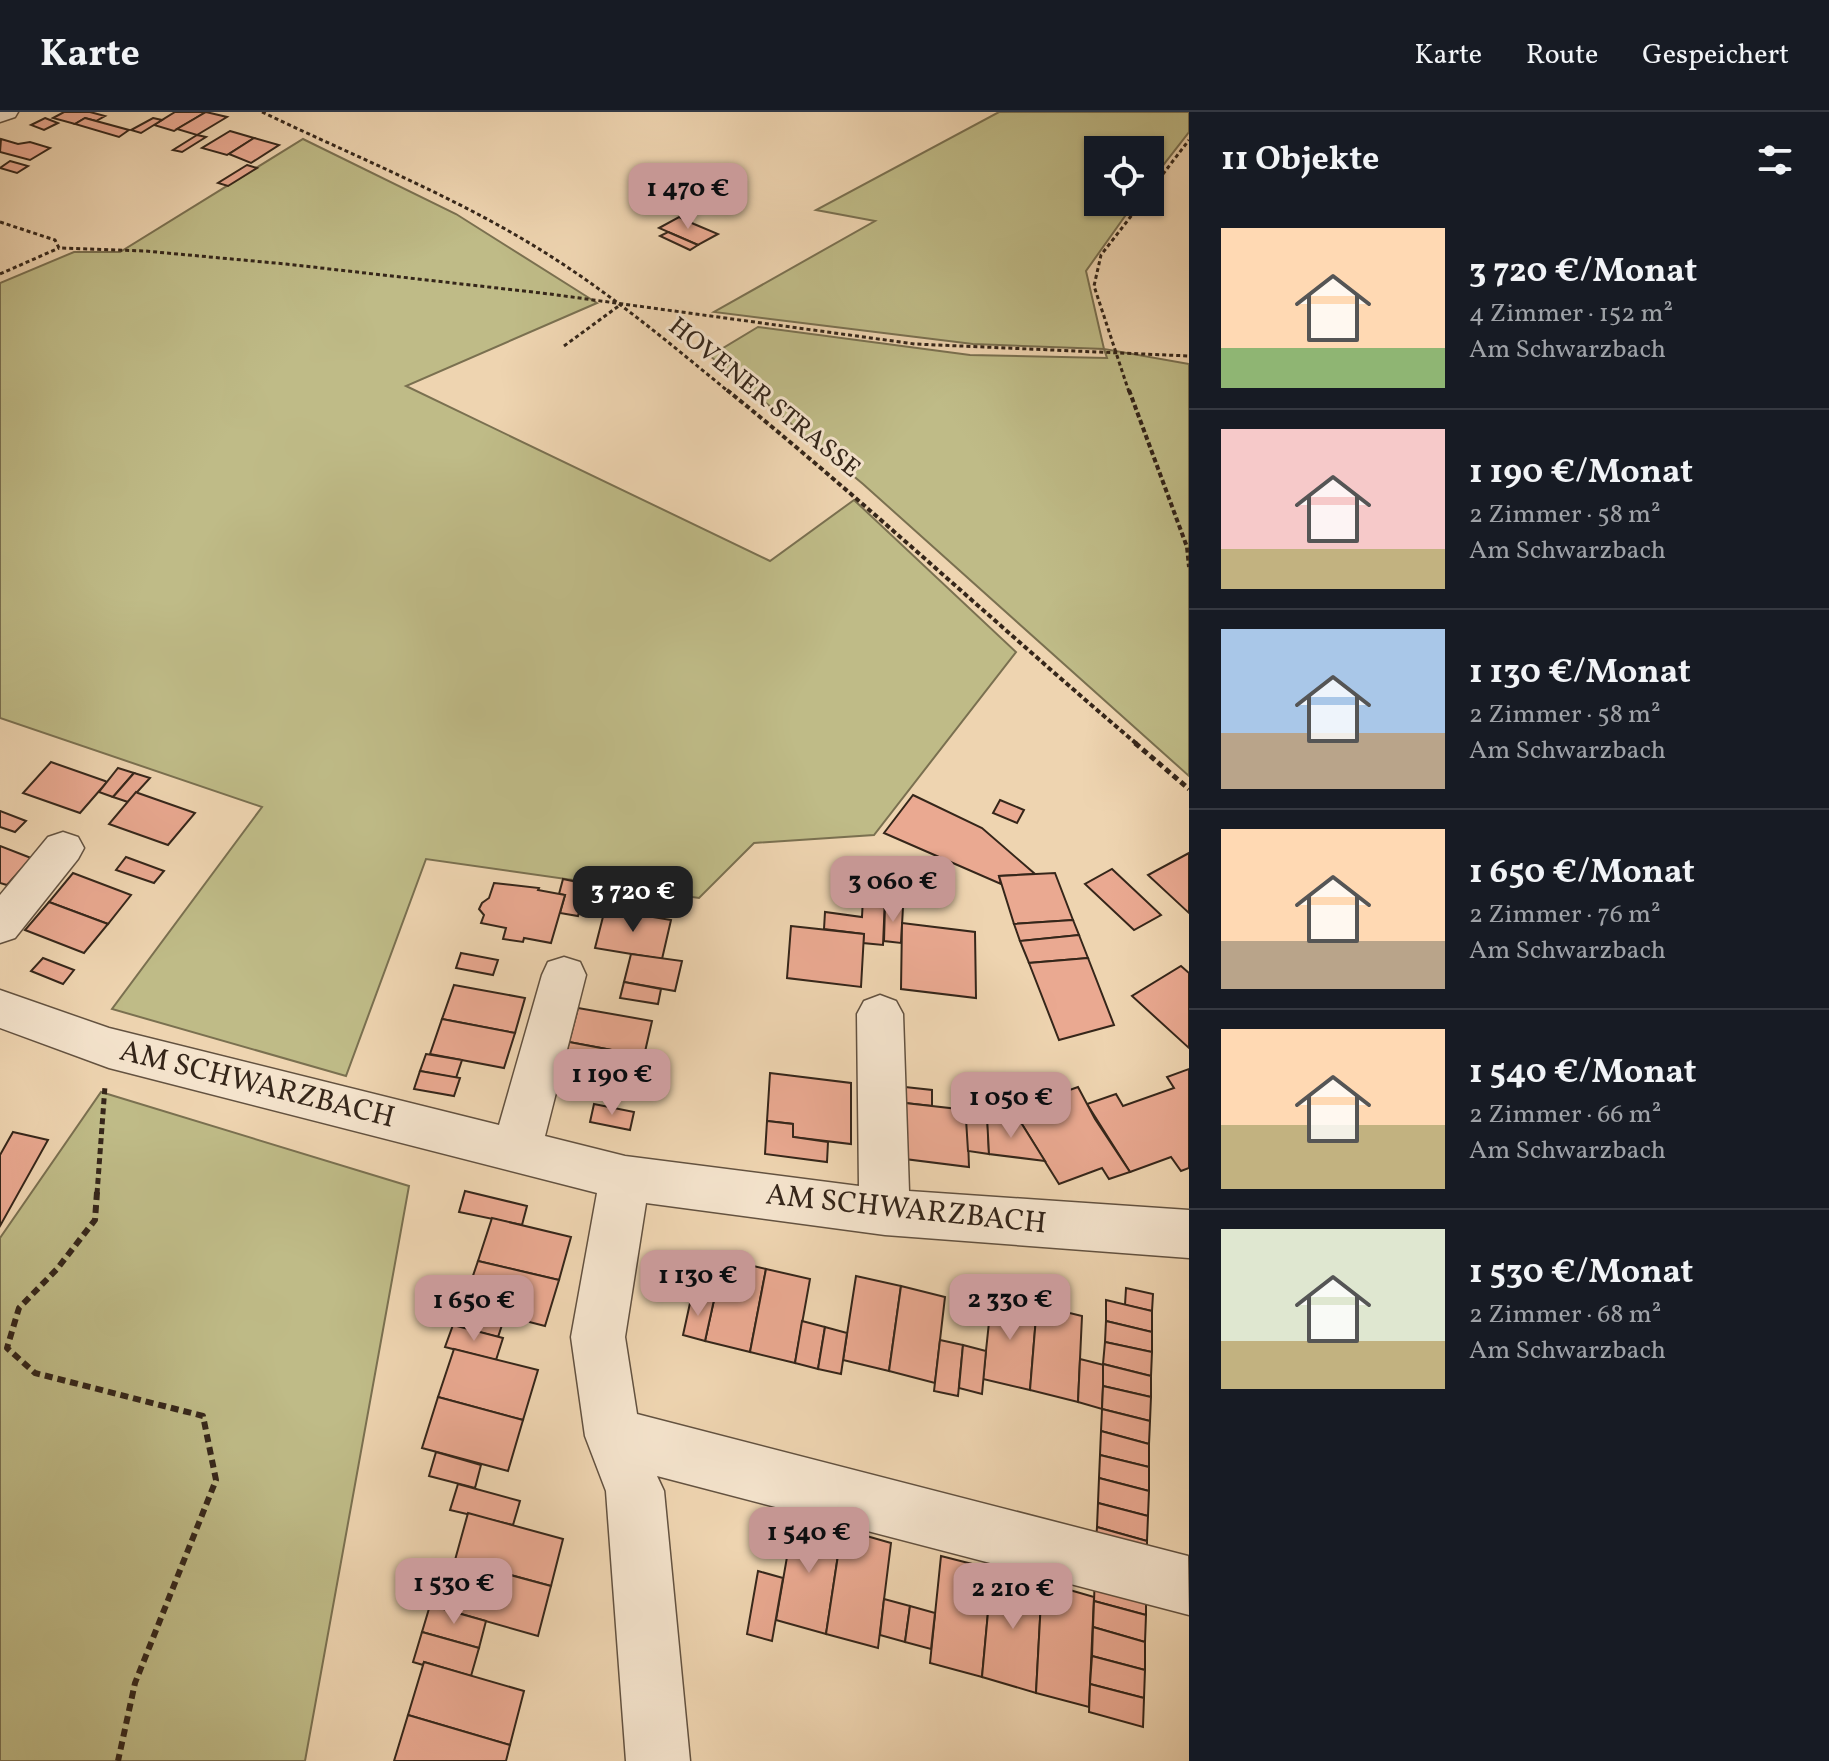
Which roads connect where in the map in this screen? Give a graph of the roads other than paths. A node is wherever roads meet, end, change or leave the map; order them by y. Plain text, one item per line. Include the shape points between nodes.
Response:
1 (6, 112) edge
2 (0, 115) edge
3 (63, 848) dead end
4 (0, 926) edge
5 (564, 975) dead end
6 (0, 1009) edge
7 (880, 1014) dead end
8 (516, 1152) junction
9 (625, 1178) junction
10 (885, 1212) junction
11 (1189, 1234) edge
12 (613, 1436) junction
13 (1188, 1586) edge
14 (658, 1761) edge

1 - 2 street
3 - 4 street
5 - 8 street
6 - 8 street, AM SCHWARZBACH via 109,1048
7 - 10 street
8 - 9 street, AM SCHWARZBACH
9 - 10 street, AM SCHWARZBACH
9 - 12 street via 598,1337
10 - 11 street, AM SCHWARZBACH
12 - 13 street
12 - 14 street via 635,1491

